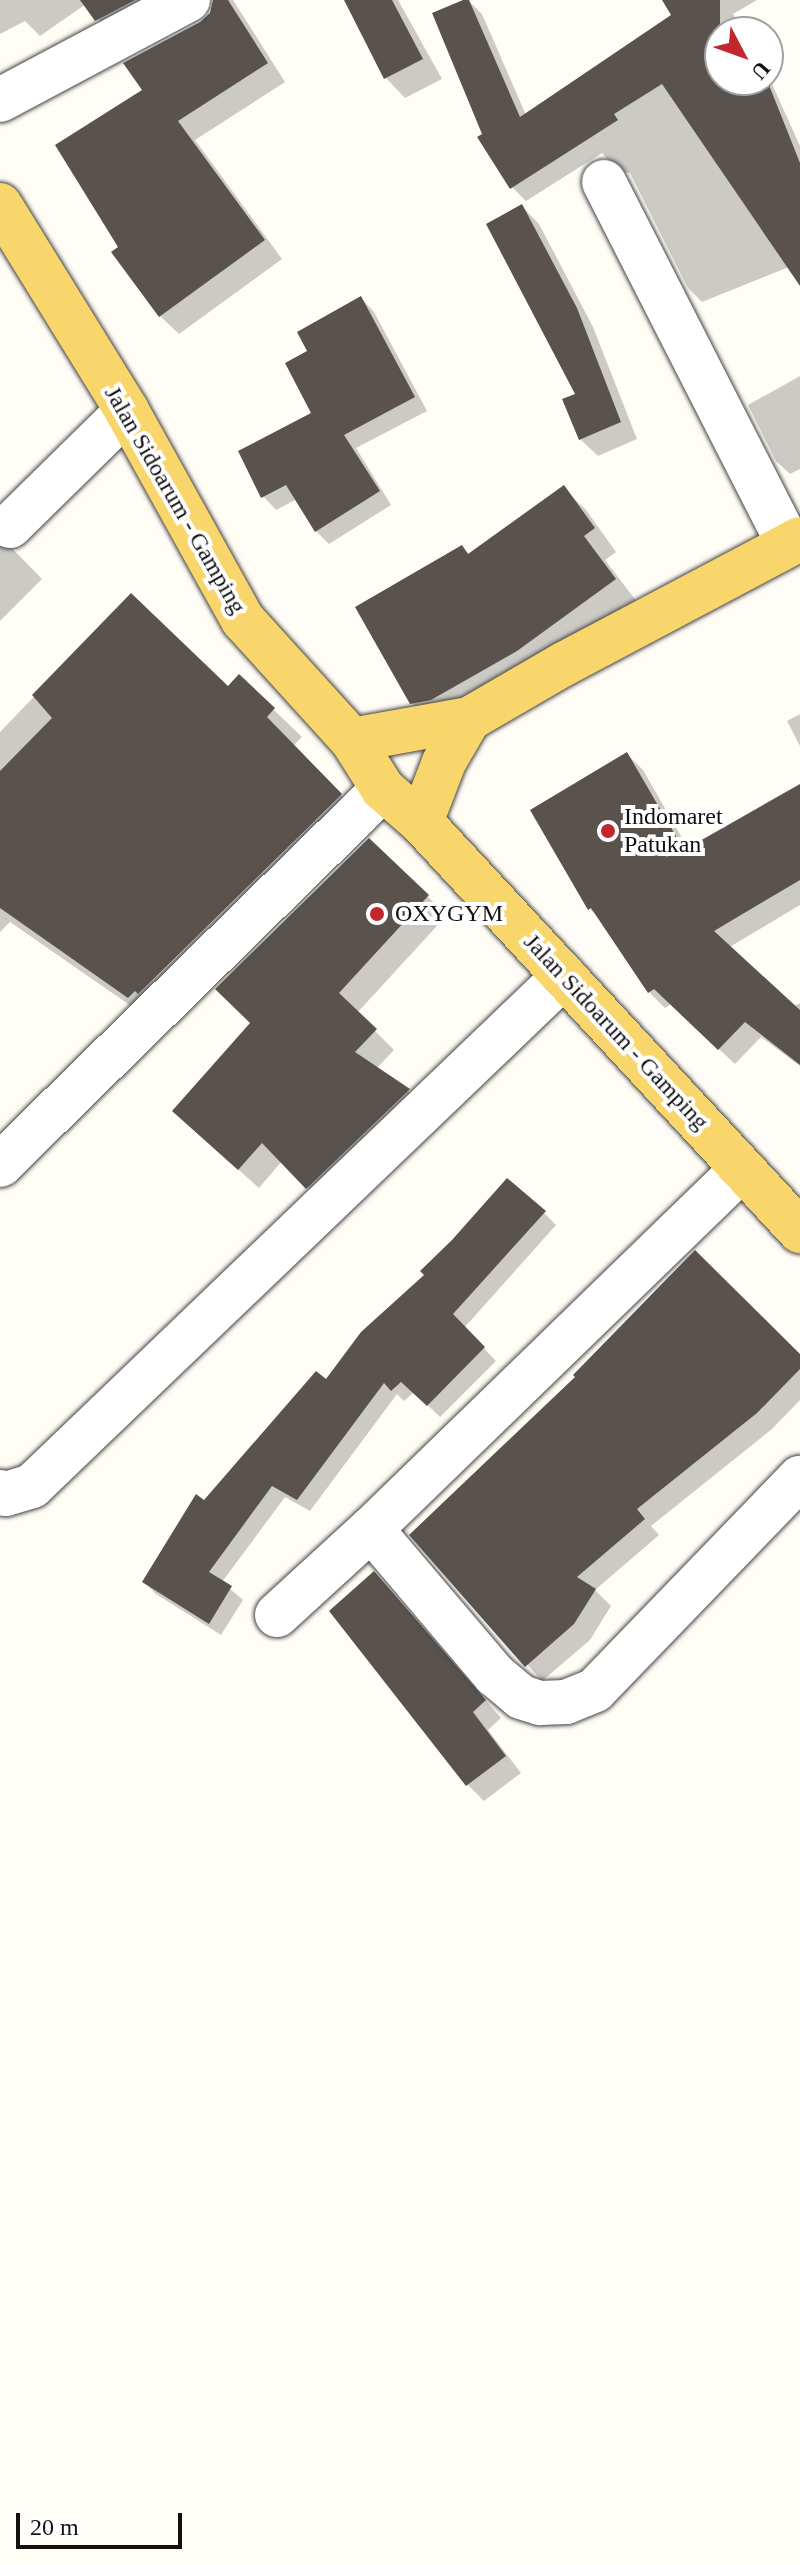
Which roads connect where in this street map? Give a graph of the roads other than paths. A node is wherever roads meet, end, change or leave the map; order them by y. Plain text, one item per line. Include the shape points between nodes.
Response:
1 (188, 0) edge
2 (0, 100) edge
3 (604, 182) dead end
4 (0, 205) edge
5 (127, 411) junction
6 (10, 526) dead end
7 (794, 541) edge
8 (469, 719) junction
9 (352, 740) junction
10 (383, 789) junction
11 (421, 822) junction
12 (564, 976) junction
13 (0, 1165) edge
14 (742, 1169) junction
15 (800, 1231) edge
16 (800, 1478) edge
17 (0, 1492) edge
18 (371, 1529) junction
19 (277, 1615) dead end

1 - 2 street
3 - 7 street
4 - 5 main road, Jalan Sidoarum - Gamping
5 - 6 street
5 - 9 main road, Jalan Sidoarum - Gamping via 243,620
7 - 8 main road
8 - 9 main road
8 - 11 main road via 444,762
9 - 10 main road, Jalan Sidoarum - Gamping
10 - 11 main road, Jalan Sidoarum - Gamping
10 - 13 street
11 - 12 main road, Jalan Sidoarum - Gamping
12 - 14 main road, Jalan Sidoarum - Gamping
12 - 17 street via 32,1486
14 - 15 main road, Jalan Sidoarum - Gamping
14 - 18 street
16 - 18 street via 595,1690 566,1702 521,1697 495,1675
18 - 19 street

